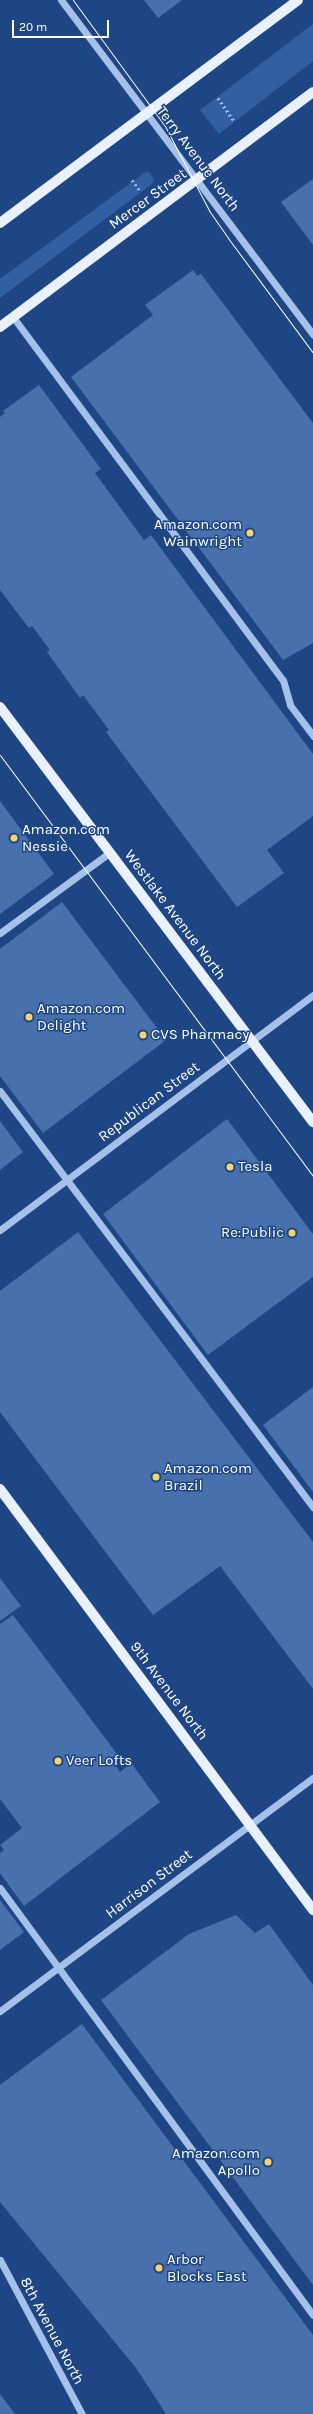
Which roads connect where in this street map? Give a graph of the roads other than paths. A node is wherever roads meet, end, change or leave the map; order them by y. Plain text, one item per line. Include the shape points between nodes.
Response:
1 (61, 0) edge
2 (298, 0) edge
3 (313, 92) edge
4 (148, 113) junction
5 (198, 181) junction
6 (0, 222) edge
7 (13, 317) junction
8 (0, 327) edge
9 (313, 335) edge
10 (0, 707) edge
11 (313, 736) edge
12 (109, 853) junction
13 (0, 933) edge
14 (313, 994) edge
15 (252, 1041) junction
16 (0, 1091) edge
17 (313, 1122) edge
18 (66, 1180) junction
19 (0, 1230) edge
20 (0, 1489) edge
21 (313, 1507) edge
22 (313, 1778) edge
23 (250, 1825) junction
24 (0, 1888) edge
25 (313, 1910) edge
26 (60, 1967) junction
27 (0, 2011) edge
28 (0, 2260) edge
29 (313, 2315) edge
30 (82, 2414) edge

1 - 4 street, Terry Avenue North
2 - 4 main road
3 - 5 main road, Mercer Street
4 - 5 street, Terry Avenue North
4 - 6 main road
5 - 7 main road, Mercer Street
5 - 9 street, Terry Avenue North
7 - 8 main road, Mercer Street
7 - 11 street via 283,680 290,705
10 - 12 main road, Westlake Avenue North
12 - 13 street
12 - 15 main road, Westlake Avenue North
14 - 15 street, Republican Street
15 - 17 main road, Westlake Avenue North
15 - 18 street, Republican Street
16 - 18 street
18 - 19 street, Republican Street
18 - 21 street
20 - 23 main road, 9th Avenue North
22 - 23 street, Harrison Street
23 - 25 main road, 9th Avenue North
23 - 26 street, Harrison Street
24 - 26 street
26 - 27 street, Harrison Street
26 - 29 street
28 - 30 street, 8th Avenue North

